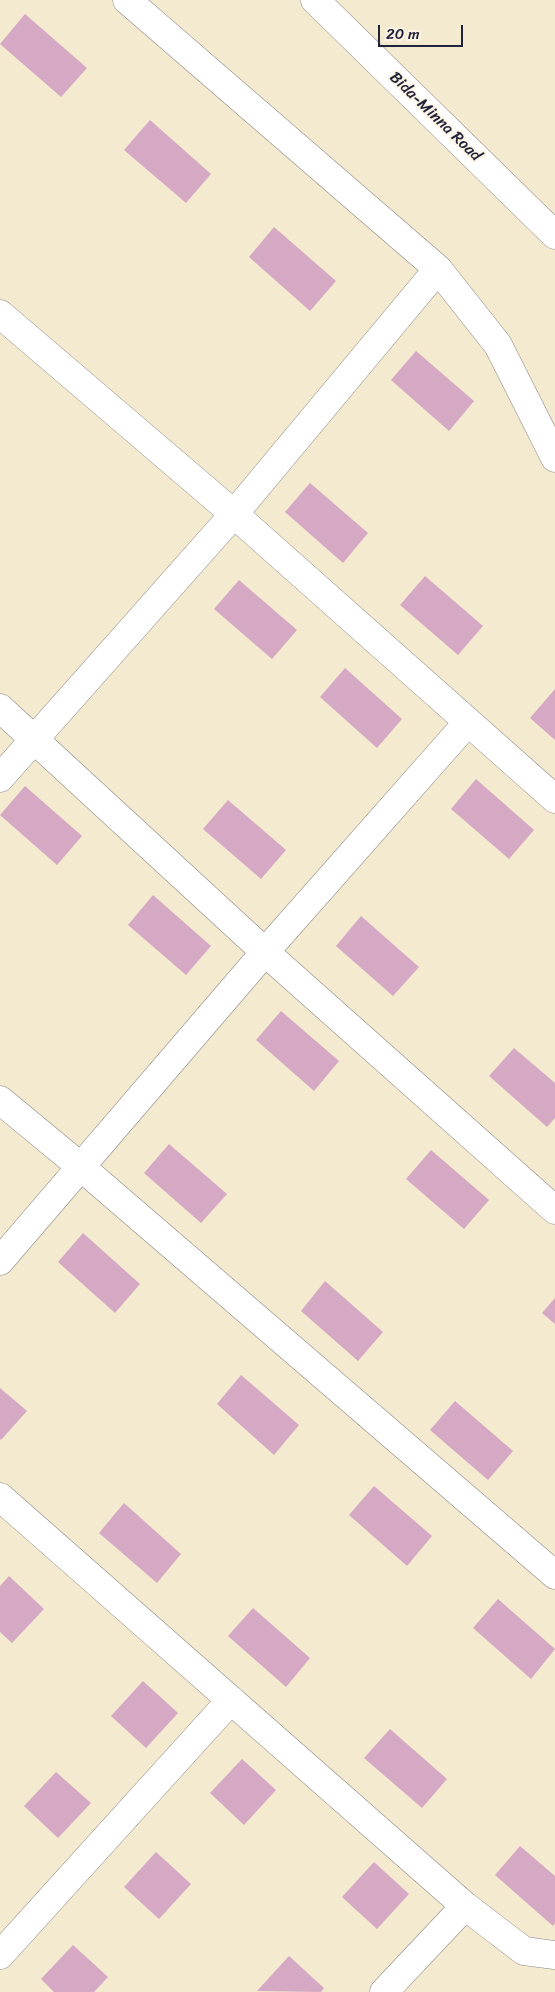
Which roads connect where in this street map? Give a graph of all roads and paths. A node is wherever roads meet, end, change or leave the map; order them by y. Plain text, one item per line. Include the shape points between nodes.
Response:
1 (128, 0) edge
2 (315, 0) edge
3 (555, 235) edge
4 (438, 269) junction
5 (0, 314) edge
6 (555, 458) edge
7 (234, 514) junction
8 (0, 708) edge
9 (468, 722) junction
10 (35, 739) junction
11 (0, 778) edge
12 (555, 799) edge
13 (265, 952) junction
14 (0, 1100) edge
15 (80, 1167) junction
16 (555, 1210) edge
17 (0, 1261) edge
18 (5, 1511) edge
19 (555, 1575) edge
20 (231, 1700) junction
21 (465, 1906) junction
22 (0, 1955) edge
23 (555, 1955) edge
24 (384, 1992) edge

1 - 4 street
2 - 3 street, Bida-Minna Road
4 - 6 street via 498,345
4 - 7 street
5 - 7 street
7 - 9 street
7 - 10 street
8 - 10 street
9 - 12 street
9 - 13 street
10 - 11 street
10 - 13 street
13 - 15 street
13 - 16 street
14 - 15 street
15 - 17 street
15 - 19 street
18 - 20 street
20 - 21 street
20 - 22 street
21 - 23 street via 524,1951
21 - 24 street

